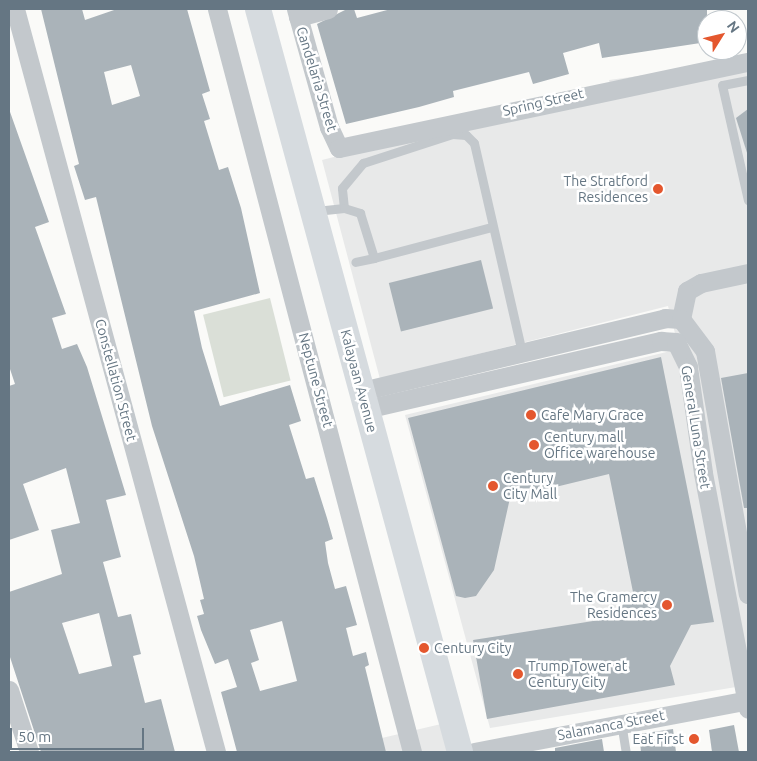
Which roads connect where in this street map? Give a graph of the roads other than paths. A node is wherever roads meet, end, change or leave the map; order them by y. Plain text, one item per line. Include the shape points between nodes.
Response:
1 (15, 9) edge
2 (217, 9) edge
3 (258, 9) edge
4 (328, 9) edge
5 (297, 13) edge
6 (748, 62) edge
7 (748, 80) edge
8 (339, 148) joint
9 (748, 200) edge
10 (344, 208) junction
11 (313, 212) junction
12 (491, 227) junction
13 (374, 258) junction
14 (355, 262) dead end
15 (748, 273) edge
16 (681, 319) junction
17 (522, 353) junction
18 (526, 371) junction
19 (364, 400) junction
20 (742, 525) edge
21 (743, 565) junction
22 (721, 569) junction
23 (748, 589) edge
24 (741, 637) edge
25 (9, 690) edge
26 (748, 703) edge
27 (621, 722) junction
28 (29, 752) edge
29 (216, 752) edge
30 (412, 752) edge
31 (475, 752) edge
32 (626, 752) edge

1 - 29 street, Constellation Street
2 - 30 street, Neptune Street
3 - 11 main road, Kalayaan Avenue
4 - 5 street
5 - 8 street, Candelaria Street via 328,127
6 - 8 street, Spring Street
7 - 9 lane via 722,85
10 - 11 lane
10 - 12 lane via 342,188 363,163 452,134 466,134 474,143
10 - 13 lane via 360,213
11 - 19 main road, Kalayaan Avenue
12 - 13 lane
12 - 17 lane
13 - 14 lane
15 - 16 street via 701,283 687,291
16 - 17 street via 665,318
16 - 20 street, General Luna Street via 705,351
17 - 18 street
17 - 19 street
18 - 19 street, General Luna Street
18 - 22 street, General Luna Street via 661,340 680,346 688,367
19 - 31 main road, Kalayaan Avenue
20 - 21 street, General Luna Street
21 - 22 street
21 - 23 street, General Luna Street
22 - 24 street, General Luna Street
24 - 26 street, General Luna Street
25 - 28 street
26 - 27 street, Salamanca Street
27 - 31 street, Salamanca Street
27 - 32 lane

